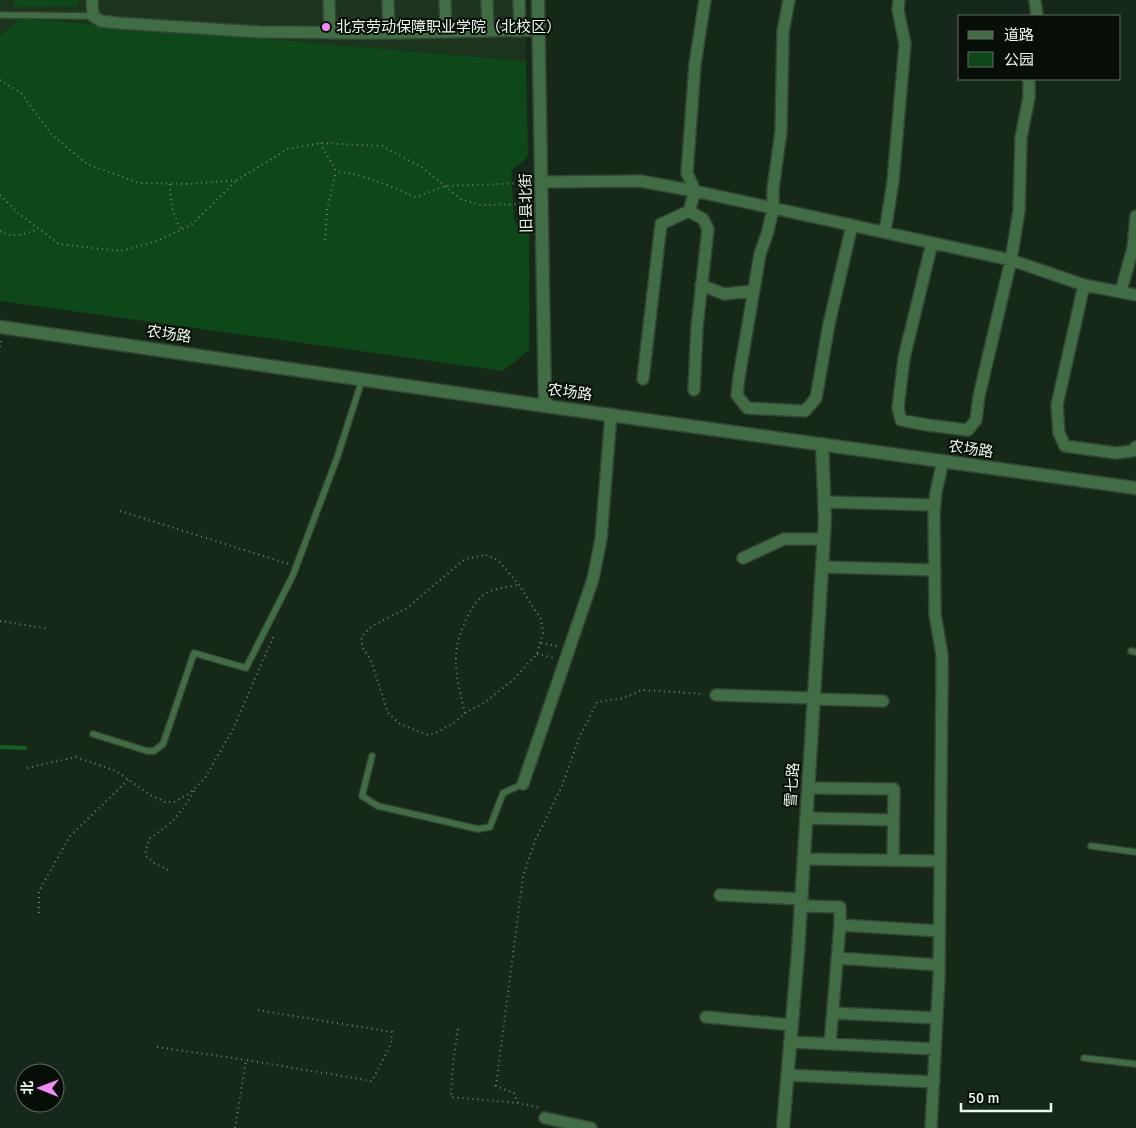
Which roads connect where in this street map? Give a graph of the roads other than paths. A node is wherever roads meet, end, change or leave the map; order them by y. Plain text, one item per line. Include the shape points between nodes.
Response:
1 (92, 0) edge
2 (329, 0) edge
3 (388, 0) edge
4 (445, 0) edge
5 (487, 0) edge
6 (519, 0) edge
7 (538, 0) edge
8 (705, 0) edge
9 (790, 0) edge
10 (899, 0) edge
11 (1035, 0) edge
12 (0, 15) edge
13 (1037, 15) edge
14 (94, 16) junction
15 (539, 30) junction
16 (488, 31) junction
17 (520, 31) junction
18 (330, 32) junction
19 (446, 32) junction
20 (389, 33) junction
21 (1029, 80) edge
22 (542, 182) junction
23 (695, 190) junction
24 (773, 208) junction
25 (689, 211) junction
26 (1136, 216) edge
27 (852, 225) junction
28 (885, 232) junction
29 (932, 243) junction
30 (1011, 260) junction
31 (1084, 284) junction
32 (701, 285) junction
33 (753, 291) junction
34 (1121, 291) junction
35 (1136, 295) edge
36 (0, 327) edge
37 (363, 378) junction
38 (643, 378) dead end
39 (694, 390) dead end
40 (545, 406) junction
41 (611, 414) junction
42 (822, 444) junction
43 (1136, 447) edge
44 (943, 461) junction
45 (1136, 488) edge
46 (825, 502) junction
47 (935, 505) junction
48 (824, 538) junction
49 (743, 558) dead end
50 (822, 567) junction
51 (935, 570) junction
52 (716, 696) road end
53 (814, 699) junction
54 (883, 701) dead end
55 (93, 734) dead end
56 (372, 756) dead end
57 (523, 784) joint
58 (808, 788) junction
59 (806, 818) junction
60 (893, 820) junction
61 (1091, 846) dead end
62 (1136, 852) edge
63 (804, 859) junction
64 (893, 860) junction
65 (940, 861) junction
66 (720, 895) dead end
67 (801, 903) junction
68 (840, 925) junction
69 (939, 931) junction
70 (837, 958) junction
71 (939, 965) junction
72 (833, 1012) junction
73 (706, 1017) dead end
74 (937, 1018) junction
75 (791, 1025) junction
76 (790, 1042) junction
77 (830, 1044) junction
78 (935, 1050) junction
79 (1084, 1058) dead end
80 (1136, 1064) edge
81 (787, 1075) junction
82 (934, 1082) junction
83 (545, 1118) road end
84 (588, 1128) edge
85 (783, 1128) edge
86 (931, 1128) edge

1 - 14 street
2 - 18 street
3 - 20 street
4 - 19 street
5 - 16 street
6 - 17 street
7 - 15 street, 旧县北街
8 - 23 street via 695,64 687,174
9 - 24 street via 784,32 781,131
10 - 28 street via 905,44 893,181
11 - 13 street
12 - 14 lane
14 - 18 street via 101,21 118,23 261,32
15 - 17 street
15 - 22 street, 旧县北街
16 - 17 street
16 - 19 street
18 - 20 street
19 - 20 street
21 - 30 street via 1021,138 1019,210
22 - 23 street via 640,181
22 - 40 street, 旧县北街
23 - 24 street
23 - 25 street
24 - 27 street
24 - 33 street
25 - 32 street via 703,219 708,229
25 - 38 street via 660,224
26 - 34 street via 1133,248
27 - 28 street
27 - 33 street via 828,324 816,398 805,412 747,408 737,395
28 - 29 street
29 - 30 street
29 - 30 street via 904,358 898,408 901,420 968,430 976,420
30 - 31 street
31 - 34 street
31 - 43 street via 1057,405 1058,433 1065,446 1116,453 1132,451
32 - 33 street via 724,294
32 - 39 street
34 - 35 street
36 - 37 street, 农场路
37 - 40 street, 农场路
37 - 55 lane via 296,566 246,668 194,653 163,744 154,751
40 - 41 street, 农场路
41 - 42 street, 农场路
41 - 57 street via 601,539 593,579
42 - 44 street, 农场路
42 - 46 street, 雪七路
44 - 45 street, 农场路
44 - 47 street
46 - 47 street
46 - 48 street, 雪七路
47 - 51 street
48 - 49 street via 784,539
48 - 50 street, 雪七路
50 - 51 street
50 - 53 street, 雪七路
51 - 65 street via 935,614 942,655
52 - 53 street
53 - 54 street
53 - 58 street, 雪七路
56 - 57 lane via 362,796 378,806 478,829 490,827 503,793
58 - 59 street, 雪七路
58 - 60 street via 894,789
59 - 60 street
59 - 63 street, 雪七路
60 - 64 street
61 - 62 lane
63 - 64 street
63 - 67 street, 雪七路
64 - 65 street
65 - 69 street
66 - 67 street
67 - 68 street via 840,907
67 - 75 street, 雪七路
68 - 69 street
68 - 70 street
69 - 71 street
70 - 71 street
70 - 72 street
71 - 74 street
72 - 74 street
72 - 77 street
73 - 75 street
74 - 78 street
75 - 76 street, 雪七路
76 - 77 street
76 - 81 street, 雪七路
77 - 78 street
78 - 82 street
79 - 80 lane
81 - 82 street
81 - 85 street, 雪七路
82 - 86 street
83 - 84 street

